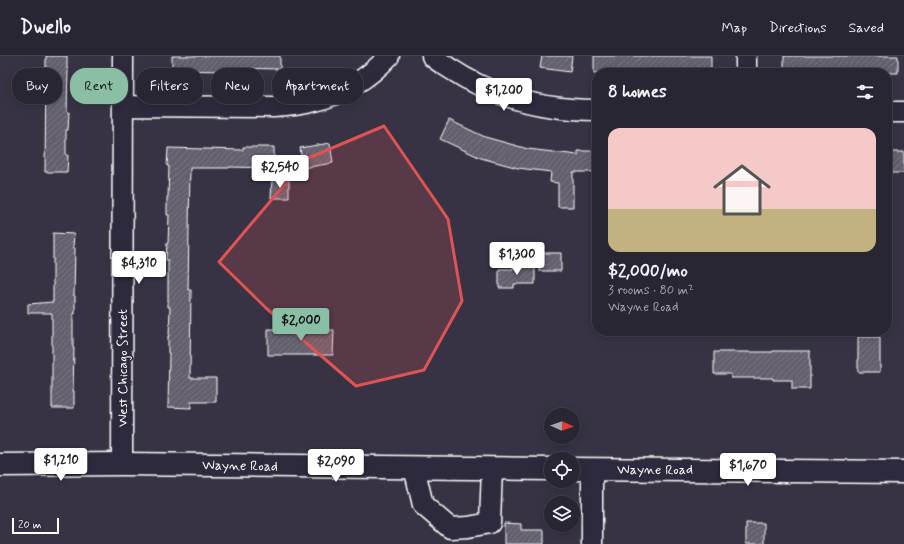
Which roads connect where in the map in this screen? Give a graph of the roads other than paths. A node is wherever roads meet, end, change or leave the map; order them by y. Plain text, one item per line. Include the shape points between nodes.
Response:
1 (123, 56) edge
2 (389, 56) edge
3 (432, 56) edge
4 (746, 56) edge
5 (746, 68) edge
6 (123, 106) junction
7 (592, 110) edge
8 (892, 112) edge
9 (904, 112) edge
10 (122, 464) junction
11 (0, 465) edge
12 (414, 467) junction
13 (492, 468) junction
14 (544, 468) edge
15 (583, 469) edge
16 (904, 472) edge
17 (592, 544) edge

1 - 6 street, West Chicago Street
2 - 6 street via 360,81 342,91 312,102 291,106
3 - 7 street via 462,77 500,94 553,108
4 - 5 street
6 - 10 street, West Chicago Street
8 - 9 street
10 - 11 main road, Wayne Road
10 - 12 main road, Wayne Road
12 - 13 main road, Wayne Road
12 - 13 street via 423,506 450,528 490,523
13 - 14 main road, Wayne Road
15 - 16 main road, Wayne Road
15 - 17 street

